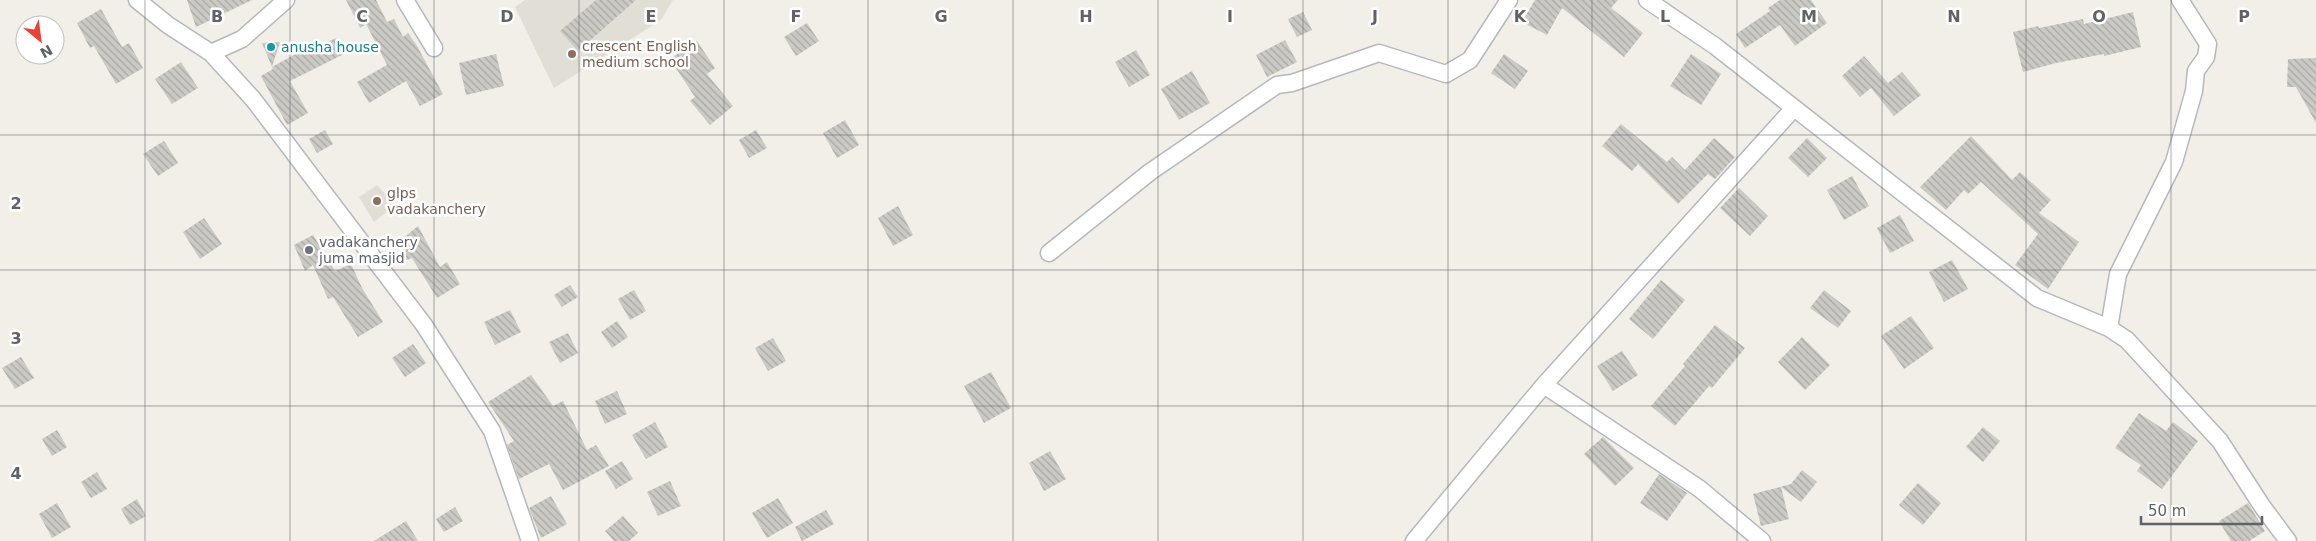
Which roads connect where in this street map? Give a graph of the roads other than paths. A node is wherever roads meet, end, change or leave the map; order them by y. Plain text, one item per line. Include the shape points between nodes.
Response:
1 (137, 0) edge
2 (286, 0) edge
3 (404, 0) edge
4 (1509, 0) edge
5 (1647, 0) edge
6 (2180, 0) edge
7 (434, 48) dead end
8 (211, 53) junction
9 (1794, 108) junction
10 (1049, 253) dead end
11 (2109, 328) junction
12 (1544, 385) junction
13 (530, 541) edge
14 (1414, 541) edge
15 (1762, 541) edge
16 (2288, 541) edge

1 - 8 street
2 - 8 street via 242,38
3 - 7 street
4 - 10 street via 1470,60 1446,74 1379,53 1292,83 1277,85 1150,172
5 - 9 street via 1715,46
6 - 11 street via 2208,44 2206,57 2196,71 2194,91 2174,162 2118,274
8 - 13 street via 253,99 424,325 492,432
9 - 11 street via 2037,298
9 - 12 street
11 - 16 street via 2127,340 2220,441
12 - 14 street
12 - 15 street via 1700,489

